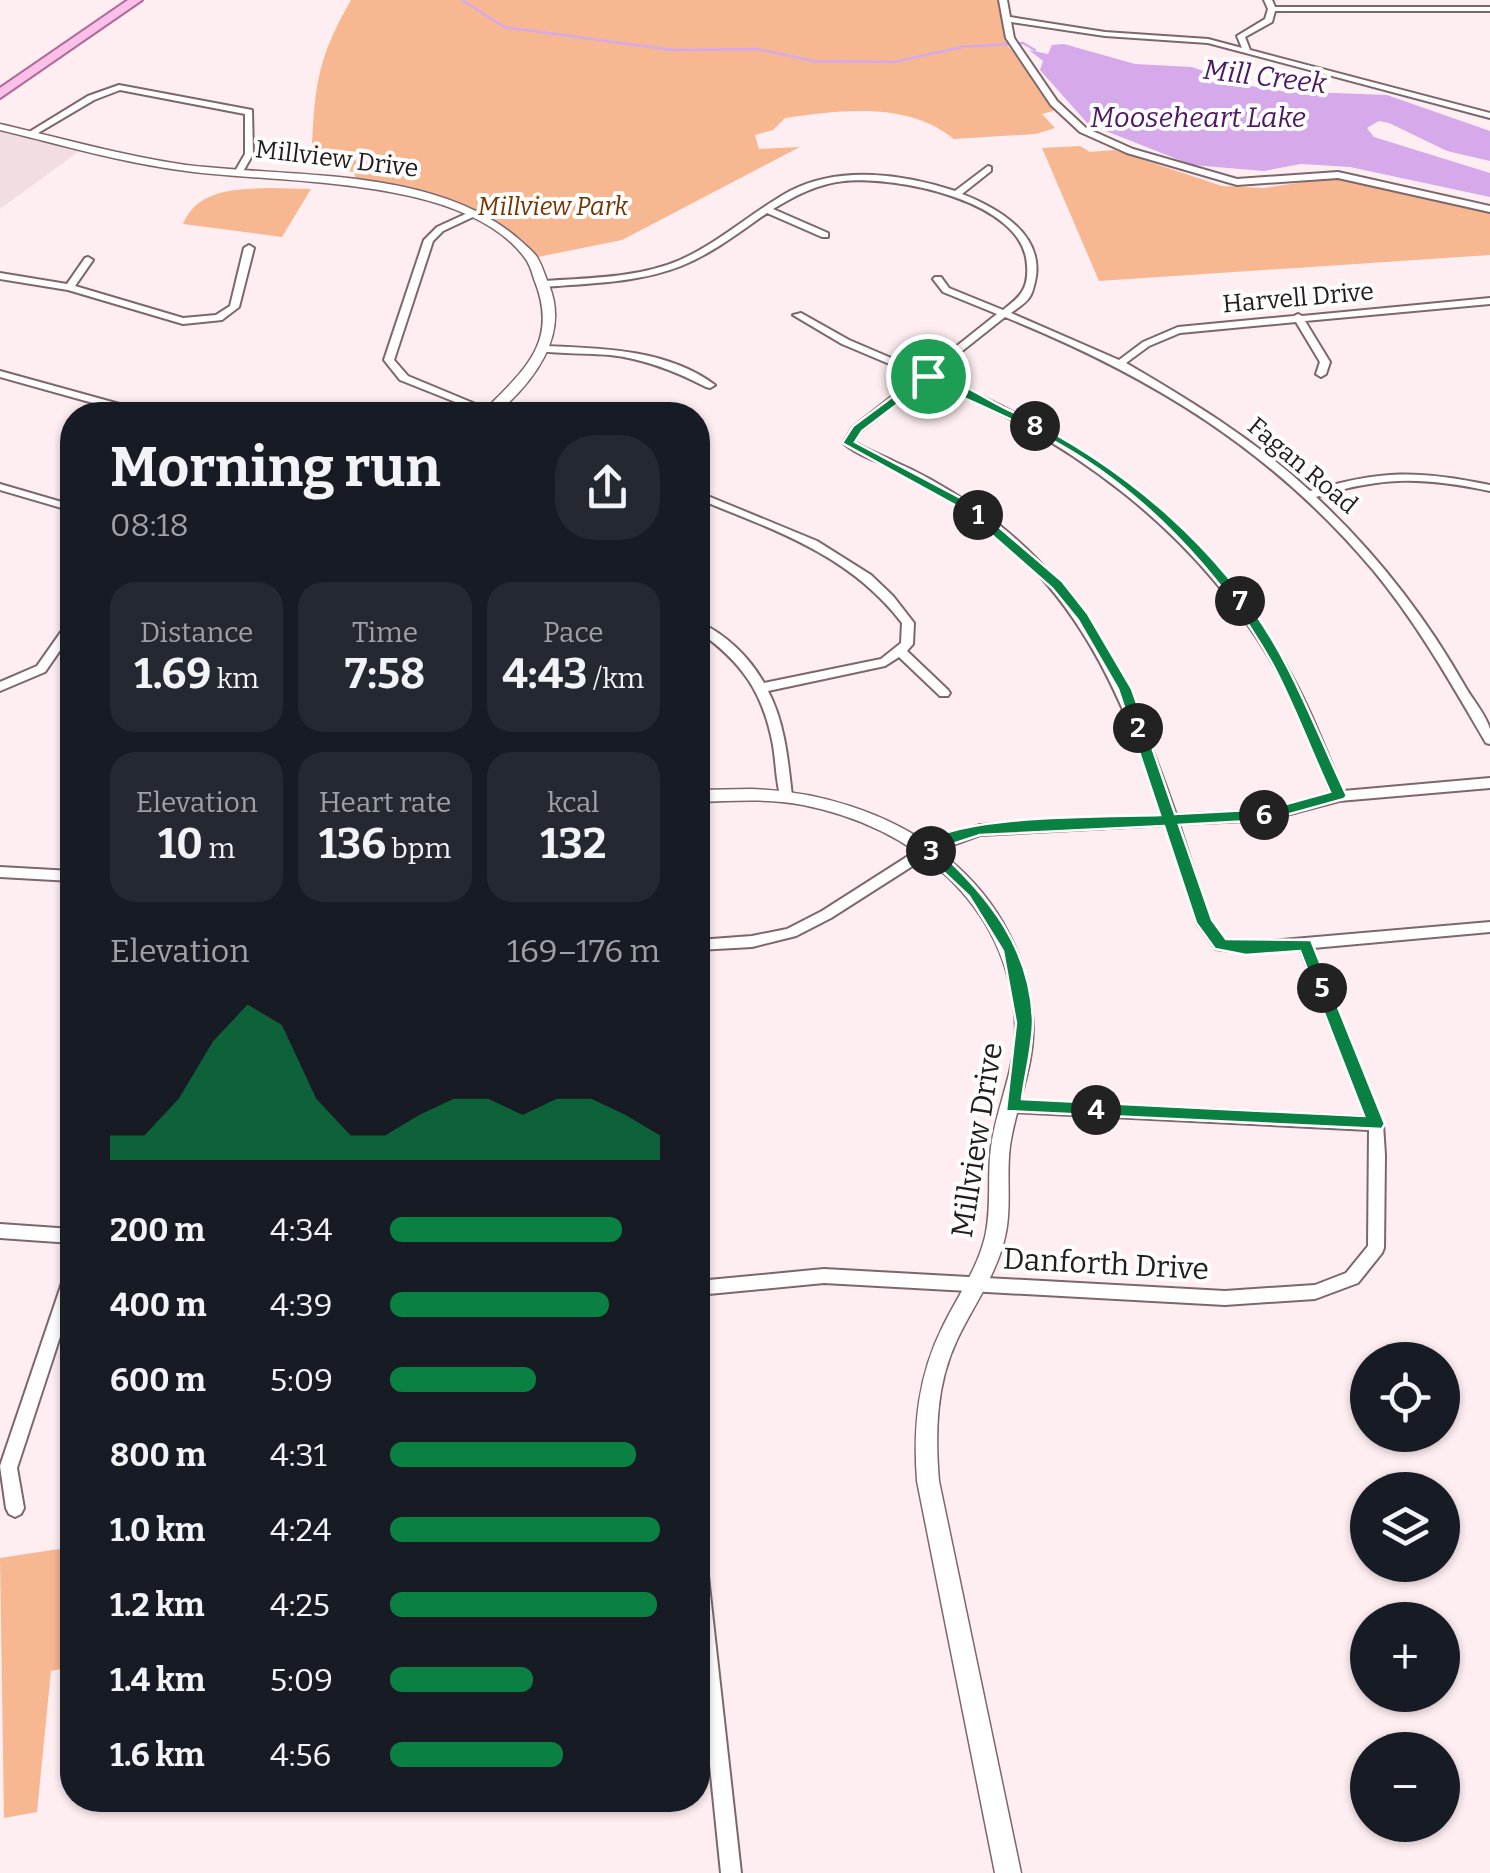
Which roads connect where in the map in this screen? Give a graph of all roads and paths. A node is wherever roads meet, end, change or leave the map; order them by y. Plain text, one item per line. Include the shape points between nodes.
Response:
1 (136, 0) edge
2 (1003, 0) edge
3 (1270, 4) edge
4 (1490, 10) edge
5 (1007, 19) junction
6 (1241, 36) junction
7 (1208, 41) junction
8 (1247, 49) junction
9 (0, 94) edge
10 (1490, 116) edge
11 (0, 127) edge
12 (30, 134) junction
13 (988, 170) dead end
14 (238, 173) junction
15 (958, 194) junction
16 (1490, 209) edge
17 (767, 210) junction
18 (472, 214) junction
19 (824, 235) dead end
20 (249, 248) dead end
21 (88, 260) dead end
22 (0, 276) edge
23 (938, 280) dead end
24 (544, 284) junction
25 (68, 286) junction
26 (1490, 301) edge
27 (798, 314) dead end
28 (1006, 316) junction
29 (1298, 317) junction
30 (542, 349) junction
31 (1119, 364) junction
32 (0, 374) edge
33 (1321, 374) dead end
34 (928, 376) junction
35 (710, 385) dead end
36 (101, 402) edge
37 (463, 402) edge
38 (504, 402) edge
39 (0, 487) edge
40 (1490, 488) edge
41 (1310, 495) junction
42 (710, 500) edge
43 (60, 504) edge
44 (710, 635) edge
45 (60, 642) edge
46 (901, 652) junction
47 (0, 687) edge
48 (762, 688) junction
49 (944, 693) dead end
50 (1490, 740) edge
51 (1490, 783) edge
52 (710, 796) edge
53 (786, 796) junction
54 (1339, 796) junction
55 (1169, 820) junction
56 (926, 848) junction
57 (0, 872) edge
58 (60, 875) edge
59 (1490, 927) edge
60 (710, 944) edge
61 (1305, 944) junction
62 (1012, 1106) junction
63 (1376, 1124) junction
64 (0, 1231) edge
65 (60, 1235) edge
66 (980, 1284) junction
67 (710, 1287) edge
68 (60, 1313) edge
69 (15, 1508) dead end
70 (710, 1678) edge
71 (731, 1873) edge
72 (1008, 1873) edge

1 - 9 main road
2 - 5 street
3 - 4 street
3 - 6 street via 1269,20
5 - 7 street
5 - 16 street via 1017,50 1065,115 1130,152 1236,182 1338,176
6 - 7 street
6 - 8 street
7 - 8 street
8 - 10 street
11 - 12 street, Millview Drive
12 - 14 street, Millview Drive via 167,165
12 - 14 street via 104,91 135,87 249,112 248,154
13 - 15 street
14 - 18 street, Millview Drive via 389,188
15 - 17 street via 880,179 834,181 802,189
15 - 28 street via 1001,217 1032,255 1032,281
17 - 19 street
17 - 24 street via 658,270
18 - 24 street, Millview Drive via 518,245
18 - 37 street via 429,240 389,360 404,378
20 - 25 street via 234,307 208,320 183,320
21 - 25 street
22 - 25 street
23 - 28 street, Fagan Road via 946,290
24 - 30 street via 550,316
26 - 29 street, Harvell Drive
27 - 34 street
28 - 31 street, Fagan Road
28 - 34 street
29 - 31 street, Harvell Drive via 1178,330
29 - 33 street via 1324,362
30 - 35 street via 639,354
30 - 38 street
31 - 41 street, Fagan Road via 1242,440
32 - 36 street
34 - 54 street via 1053,436 1118,479 1184,536 1238,598 1281,668
34 - 55 street via 848,443 967,506 1057,584 1125,689
39 - 43 street
40 - 41 street via 1392,474
41 - 50 street, Fagan Road via 1408,601
42 - 46 street via 790,532 872,584 908,623
44 - 48 street
45 - 47 street via 42,669
46 - 48 street via 867,666
46 - 49 street
48 - 53 street via 779,731
51 - 54 street
52 - 53 street, Millview Drive
53 - 56 street, Millview Drive via 870,818
54 - 55 street via 1268,815
55 - 56 street via 980,830
55 - 61 street via 1204,923 1221,945
56 - 60 street via 805,927 756,942
56 - 62 street, Millview Drive via 974,892 1010,950 1024,1023
57 - 58 street
59 - 61 street
61 - 63 street
62 - 63 street
62 - 66 street, Millview Drive via 1001,1151 996,1233
63 - 66 street, Danforth Drive via 1376,1248 1352,1278 1314,1292 1225,1298
64 - 65 street
66 - 67 street, Danforth Drive via 824,1276
66 - 72 street, Millview Drive via 936,1365 924,1439
68 - 69 street via 8,1468
70 - 71 street

